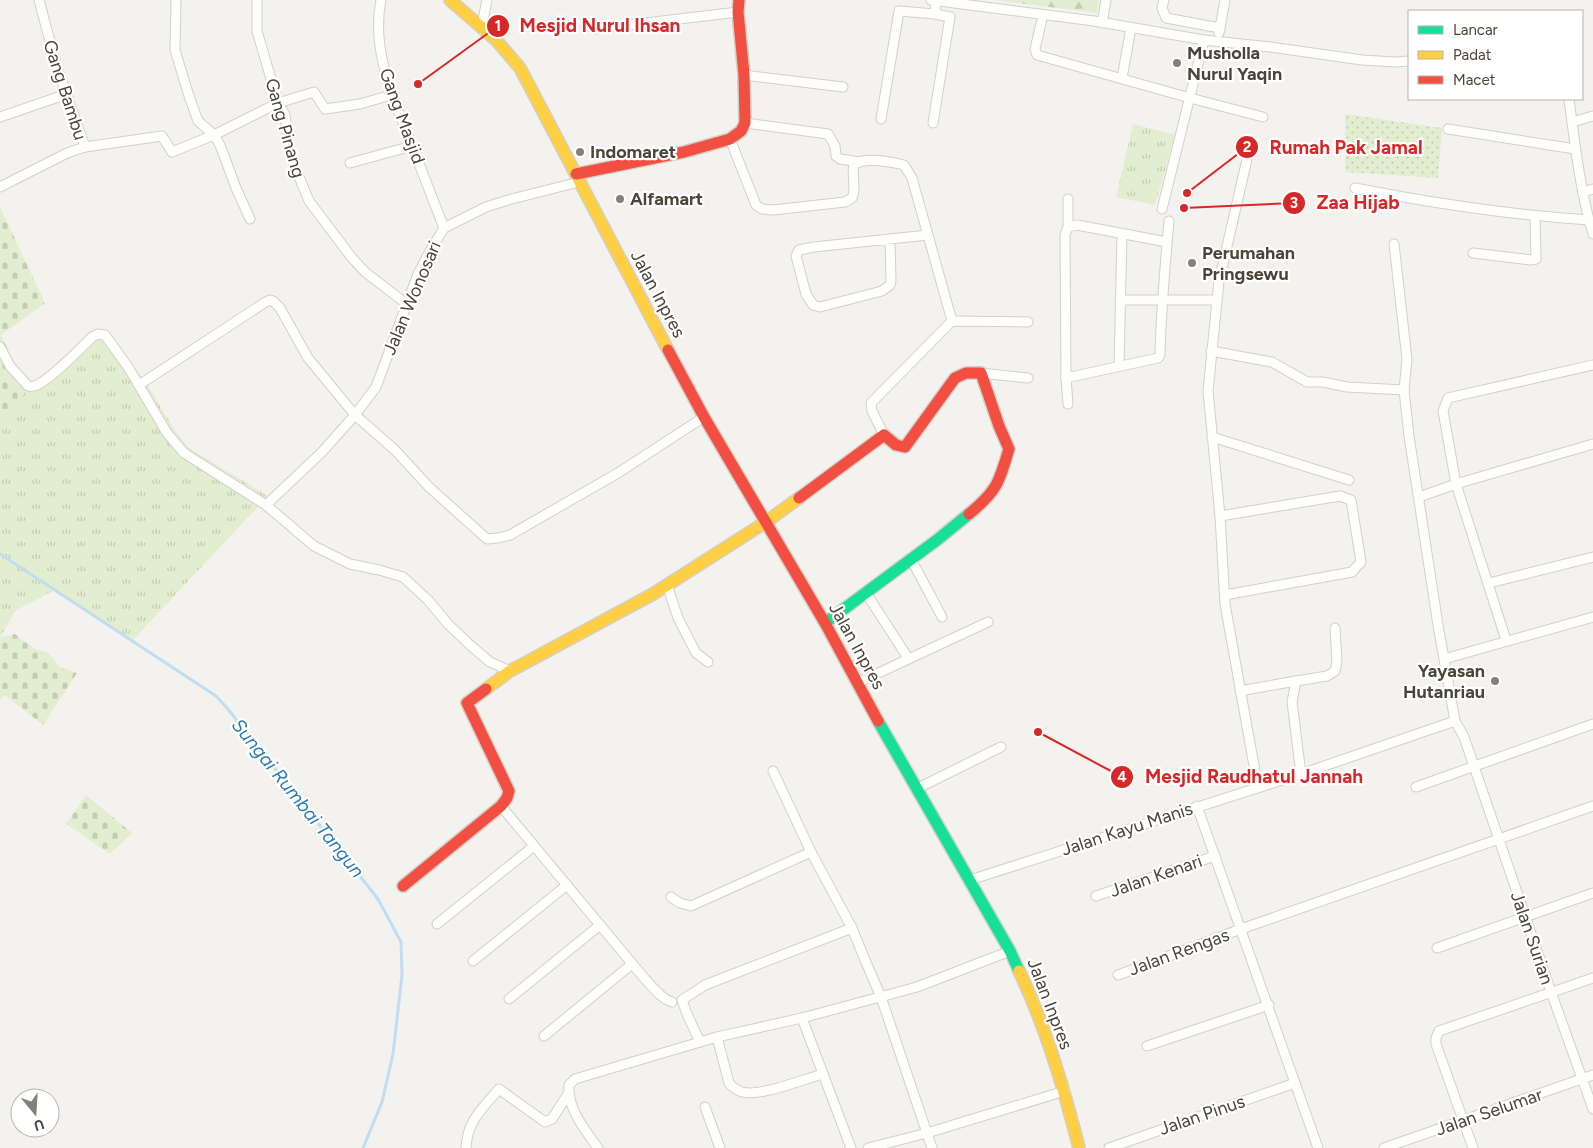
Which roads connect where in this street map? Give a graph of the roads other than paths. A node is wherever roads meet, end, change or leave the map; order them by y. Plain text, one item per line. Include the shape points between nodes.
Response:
1 (39, 0) edge
2 (176, 0) edge
3 (257, 0) edge
4 (381, 0) edge
5 (450, 0) edge
6 (487, 0) edge
7 (930, 0) edge
8 (1106, 0) edge
9 (1164, 0) edge
10 (1225, 0) edge
11 (936, 1) edge
12 (984, 3) edge
13 (739, 6) edge
14 (935, 14) junction
15 (1043, 14) junction
16 (1102, 23) junction
17 (482, 25) junction
18 (1131, 28) junction
19 (1220, 28) junction
20 (595, 29) dead end
21 (1204, 40) junction
22 (1217, 41) junction
23 (1408, 61) edge
24 (744, 75) junction
25 (1122, 78) junction
26 (843, 87) dead end
27 (67, 94) junction
28 (391, 94) junction
29 (1190, 98) junction
30 (1569, 100) edge
31 (278, 103) junction
32 (1593, 116) edge
33 (0, 117) edge
34 (1263, 117) dead end
35 (881, 119) dead end
36 (1572, 122) junction
37 (745, 123) junction
38 (933, 123) dead end
39 (1448, 129) dead end
40 (214, 135) junction
41 (730, 139) junction
42 (412, 146) junction
43 (85, 147) junction
44 (1575, 149) junction
45 (1248, 155) dead end
46 (350, 162) dead end
47 (860, 162) junction
48 (578, 178) junction
49 (0, 187) edge
50 (1355, 188) dead end
51 (1593, 190) edge
52 (1583, 192) junction
53 (1068, 200) dead end
54 (1162, 209) dead end
55 (1535, 217) junction
56 (250, 219) dead end
57 (1589, 220) junction
58 (1169, 221) dead end
59 (1068, 226) junction
60 (444, 228) junction
61 (1122, 234) junction
62 (1593, 234) edge
63 (928, 235) junction
64 (890, 239) junction
65 (1167, 242) junction
66 (1394, 244) dead end
67 (1473, 253) dead end
68 (1120, 300) junction
69 (1162, 300) junction
70 (1216, 300) junction
71 (408, 304) junction
72 (952, 321) junction
73 (1028, 322) dead end
74 (0, 347) edge
75 (1212, 351) junction
76 (1593, 365) edge
77 (1119, 366) junction
78 (981, 373) junction
79 (1028, 378) dead end
80 (1066, 378) junction
81 (139, 385) junction
82 (1404, 390) junction
83 (1068, 404) dead end
84 (355, 415) junction
85 (704, 417) junction
86 (884, 435) junction
87 (1212, 437) junction
88 (1593, 444) edge
89 (1349, 480) dead end
90 (1456, 484) junction
91 (1419, 497) junction
92 (266, 505) junction
93 (1220, 516) junction
94 (766, 522) junction
95 (1593, 557) edge
96 (911, 559) junction
97 (1489, 583) junction
98 (667, 585) junction
99 (866, 593) junction
100 (1225, 595) junction
101 (942, 617) dead end
102 (1593, 617) edge
103 (988, 622) dead end
104 (825, 623) junction
105 (1335, 628) dead end
106 (1506, 640) junction
107 (908, 658) junction
108 (1444, 659) junction
109 (708, 662) dead end
110 (510, 671) junction
111 (1296, 682) junction
112 (857, 683) junction
113 (1240, 691) junction
114 (1455, 721) junction
115 (1593, 724) edge
116 (1001, 747) dead end
117 (1474, 767) junction
118 (773, 771) dead end
119 (1301, 774) junction
120 (1416, 787) dead end
121 (918, 788) junction
122 (1258, 788) junction
123 (501, 806) junction
124 (1197, 806) junction
125 (1593, 806) edge
126 (1498, 839) junction
127 (534, 846) junction
128 (811, 852) junction
129 (1215, 856) junction
130 (970, 880) junction
131 (567, 885) junction
132 (403, 886) dead end
133 (1593, 893) edge
134 (1096, 896) dead end
135 (671, 897) dead end
136 (1525, 918) junction
137 (437, 924) dead end
138 (600, 925) junction
139 (852, 928) junction
140 (1241, 929) junction
141 (1437, 948) dead end
142 (1010, 951) junction
143 (473, 961) dead end
144 (632, 964) junction
145 (1118, 975) dead end
146 (1593, 978) edge
147 (1551, 992) junction
148 (881, 998) junction
149 (509, 999) dead end
150 (672, 1002) dead end
151 (1268, 1005) junction
152 (802, 1018) junction
153 (544, 1036) dead end
154 (717, 1037) junction
155 (700, 1042) junction
156 (1147, 1046) dead end
157 (823, 1074) junction
158 (1593, 1075) edge
159 (1583, 1078) junction
160 (1295, 1082) junction
161 (1064, 1091) junction
162 (568, 1094) junction
163 (705, 1107) dead end
164 (1593, 1109) edge
165 (1463, 1121) junction
166 (927, 1132) junction
167 (466, 1148) edge
168 (598, 1148) edge
169 (720, 1148) edge
170 (851, 1148) edge
171 (868, 1148) edge
172 (932, 1148) edge
173 (1079, 1148) edge
174 (1109, 1148) edge
175 (1318, 1148) edge
176 (1384, 1148) edge
177 (1473, 1148) edge

1 - 27 street, Gang Bambu
2 - 40 street via 177,59 198,121
3 - 31 street, Gang Pinang via 257,31
4 - 28 street, Gang Masjid via 380,53
5 - 17 street, Jalan Inpres
6 - 17 street
7 - 11 street
8 - 16 street
9 - 19 street via 1162,8 1166,18
10 - 19 street
11 - 12 street
11 - 14 street
12 - 15 street
13 - 20 street
13 - 24 street
14 - 35 street via 899,11
14 - 38 street via 950,17
15 - 16 street
15 - 25 street via 1035,49 1037,55
16 - 18 street
17 - 48 street, Jalan Inpres via 506,48 520,68
18 - 21 street
18 - 25 street
19 - 22 street
21 - 22 street
21 - 29 street
22 - 23 street via 1362,60
24 - 26 street
24 - 37 street
25 - 29 street
27 - 33 street
27 - 43 street, Gang Bambu
28 - 31 street via 360,104 324,109 314,92
28 - 42 street, Gang Masjid
29 - 34 street
29 - 54 street
30 - 36 street
31 - 40 street
31 - 71 street, Gang Pinang via 285,116 290,155 309,201 365,272
32 - 36 street
36 - 44 street
37 - 41 street via 741,131
37 - 47 street via 828,134 836,156
39 - 44 street
40 - 43 street via 172,152 162,136
40 - 56 street
41 - 47 street via 756,205 762,209 850,200 854,194 854,164
41 - 48 street
42 - 46 street
42 - 60 street, Gang Masjid
43 - 49 street, Gang Bambu
44 - 52 street
45 - 70 street
47 - 63 street via 904,165 912,178
48 - 60 street, Jalan Wonosari via 486,207
48 - 85 street, Jalan Inpres
50 - 55 street
51 - 52 street
52 - 57 street
53 - 59 street
55 - 57 street
55 - 67 street via 1536,259
57 - 62 street
58 - 65 street
59 - 61 street
59 - 80 street
60 - 71 street, Jalan Wonosari via 422,266
61 - 65 street
61 - 68 street
63 - 64 street
63 - 72 street
64 - 64 street via 891,281 886,288 820,307 813,305 806,294 796,256 799,250
65 - 69 street
66 - 82 street, Jalan Surian via 1406,359
68 - 69 street
68 - 77 street
69 - 70 street
69 - 77 street via 1160,355
70 - 75 street
71 - 84 street, Jalan Wonosari via 376,387
72 - 73 street
72 - 86 street via 871,403
74 - 81 street via 10,366 32,387 92,337 105,335
75 - 82 street via 1272,362 1307,382
75 - 87 street via 1208,391
76 - 90 street via 1448,398 1443,410
77 - 80 street
78 - 79 street
78 - 86 street via 966,372 956,378 905,447 900,448
78 - 96 street via 1009,449 999,482 987,499
80 - 83 street
81 - 84 street via 270,300 280,308 308,358
81 - 92 street via 167,433 184,454
82 - 91 street, Jalan Surian
84 - 85 street via 487,539 510,535 618,473
84 - 92 street, Jalan Wonosari via 322,452
85 - 94 street, Jalan Inpres
86 - 94 street
87 - 89 street
87 - 93 street
88 - 90 street
90 - 91 street
90 - 97 street
91 - 108 street, Jalan Surian
92 - 110 street via 314,546 350,564 402,577 470,645 490,662
93 - 100 street
93 - 100 street via 1340,496 1351,500 1361,562 1352,572
94 - 98 street
94 - 104 street, Jalan Inpres
95 - 97 street
96 - 99 street
96 - 101 street
97 - 106 street
98 - 109 street via 678,618 696,653
98 - 110 street
99 - 104 street
99 - 107 street
100 - 113 street
102 - 106 street
103 - 107 street
104 - 112 street, Jalan Inpres
105 - 111 street via 1335,671 1327,676
106 - 108 street
107 - 112 street
108 - 114 street, Jalan Surian
110 - 123 street via 467,703 508,791
111 - 113 street
111 - 119 street via 1292,702
112 - 121 street, Jalan Inpres
113 - 122 street
114 - 117 street, Jalan Surian via 1464,736
114 - 119 street, Jalan Kayu Manis
115 - 117 street
116 - 121 street
117 - 120 street
117 - 126 street, Jalan Surian
118 - 128 street
119 - 122 street, Jalan Kayu Manis
121 - 130 street, Jalan Inpres
122 - 124 street, Jalan Kayu Manis
123 - 127 street
123 - 132 street
124 - 129 street
124 - 130 street, Jalan Kayu Manis
125 - 126 street, Jalan Rengas
126 - 136 street, Jalan Surian
126 - 140 street, Jalan Rengas
127 - 131 street
127 - 137 street
128 - 135 street via 691,906
128 - 139 street
129 - 134 street, Jalan Kenari
129 - 140 street
130 - 142 street, Jalan Inpres
131 - 138 street
131 - 143 street
133 - 136 street
136 - 141 street
136 - 147 street, Jalan Surian
138 - 144 street
138 - 149 street
139 - 148 street
139 - 155 street via 705,986 682,1000
140 - 145 street, Jalan Rengas
140 - 151 street
142 - 148 street
142 - 161 street, Jalan Inpres via 1030,993
144 - 150 street via 661,996
144 - 153 street
146 - 147 street
147 - 159 street, Jalan Surian
147 - 165 street via 1439,1032 1436,1044
148 - 152 street
148 - 166 street
151 - 156 street
151 - 160 street
152 - 154 street
152 - 157 street
154 - 155 street
154 - 157 street via 729,1082 743,1092 762,1092
155 - 162 street via 575,1079 569,1084
157 - 170 street
158 - 159 street, Jalan Selumar
159 - 164 street, Jalan Surian
159 - 165 street, Jalan Selumar
160 - 174 street, Jalan Pinus
160 - 175 street
161 - 166 street
161 - 173 street, Jalan Inpres
162 - 167 street via 552,1119 545,1122 499,1089 473,1120
162 - 168 street via 582,1126
163 - 169 street
165 - 176 street, Jalan Selumar
165 - 177 street
166 - 171 street
166 - 172 street

